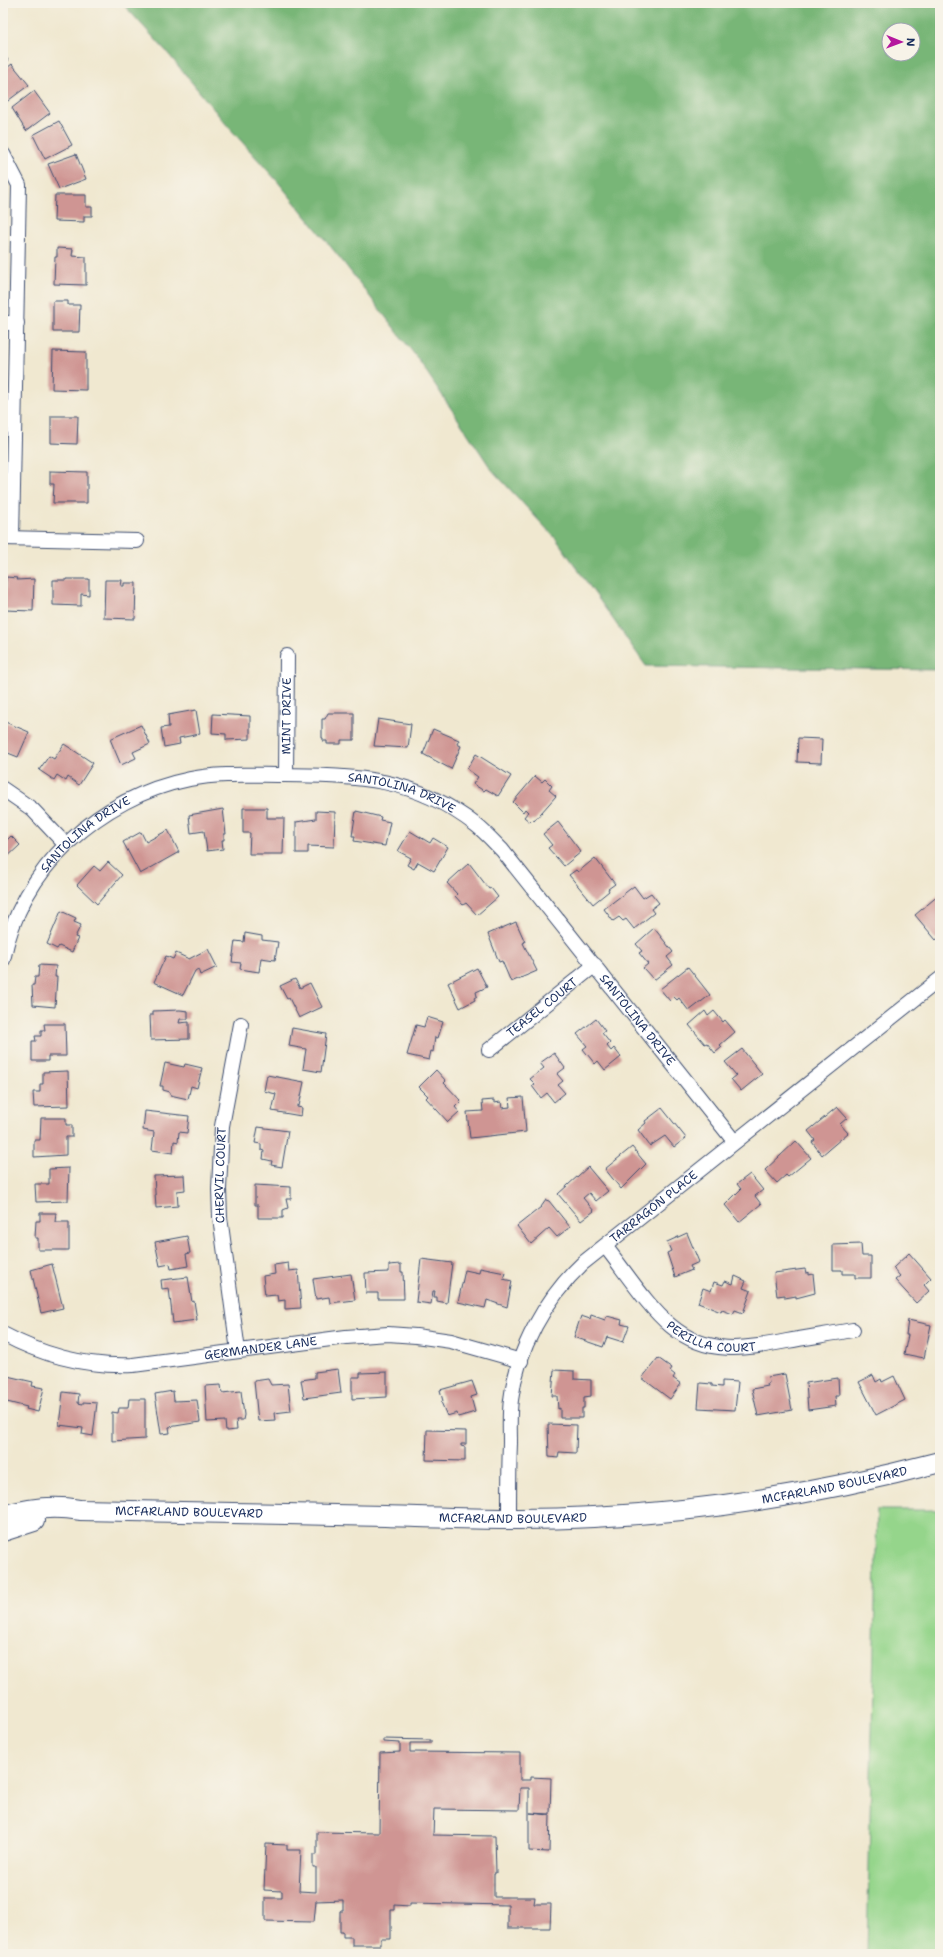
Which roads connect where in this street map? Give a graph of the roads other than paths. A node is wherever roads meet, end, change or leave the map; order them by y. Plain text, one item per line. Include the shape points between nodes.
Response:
1 (3, 154) edge
2 (3, 323) edge
3 (17, 324) junction
4 (8, 538) edge
5 (137, 541) dead end
6 (287, 656) dead end
7 (286, 775) junction
8 (3, 789) edge
9 (65, 844) junction
10 (3, 960) edge
11 (595, 965) junction
12 (940, 979) edge
13 (241, 1024) dead end
14 (489, 1050) dead end
15 (734, 1141) junction
16 (605, 1246) junction
17 (853, 1330) dead end
18 (3, 1334) edge
19 (238, 1351) junction
20 (521, 1361) junction
21 (940, 1462) edge
22 (80, 1510) junction
23 (3, 1516) edge
24 (509, 1519) junction
25 (3, 1531) edge

1 - 3 street via 20,186
2 - 3 street
3 - 4 street
4 - 5 street
6 - 7 street, MINT DRIVE
7 - 9 street, SANTOLINA DRIVE via 211,776 164,785 118,804
7 - 11 street, SANTOLINA DRIVE via 349,776 377,780 417,791 454,810 477,826 502,850
8 - 9 street via 32,809
9 - 10 street, SANTOLINA DRIVE via 39,877 21,907
11 - 14 street, TEASEL COURT
11 - 15 street, SANTOLINA DRIVE
12 - 15 street, TARRAGON PLACE
13 - 19 street, CHERVIL COURT via 222,1126 219,1189 220,1216
15 - 16 street, TARRAGON PLACE
16 - 17 street, PERILLA COURT via 660,1315 681,1333 699,1342 741,1349
16 - 20 street, TARRAGON PLACE via 574,1272 556,1293 527,1344
18 - 19 street, GERMANDER LANE via 48,1354 76,1362 104,1365 133,1365
19 - 20 street, GERMANDER LANE via 388,1334 451,1341
20 - 24 street, TARRAGON PLACE via 511,1401
21 - 24 street, MCFARLAND BOULEVARD via 843,1485 739,1503 616,1516
22 - 23 street, MCFARLAND BOULEVARD via 50,1507
22 - 24 street, MCFARLAND BOULEVARD
22 - 25 street, MCFARLAND BOULEVARD

